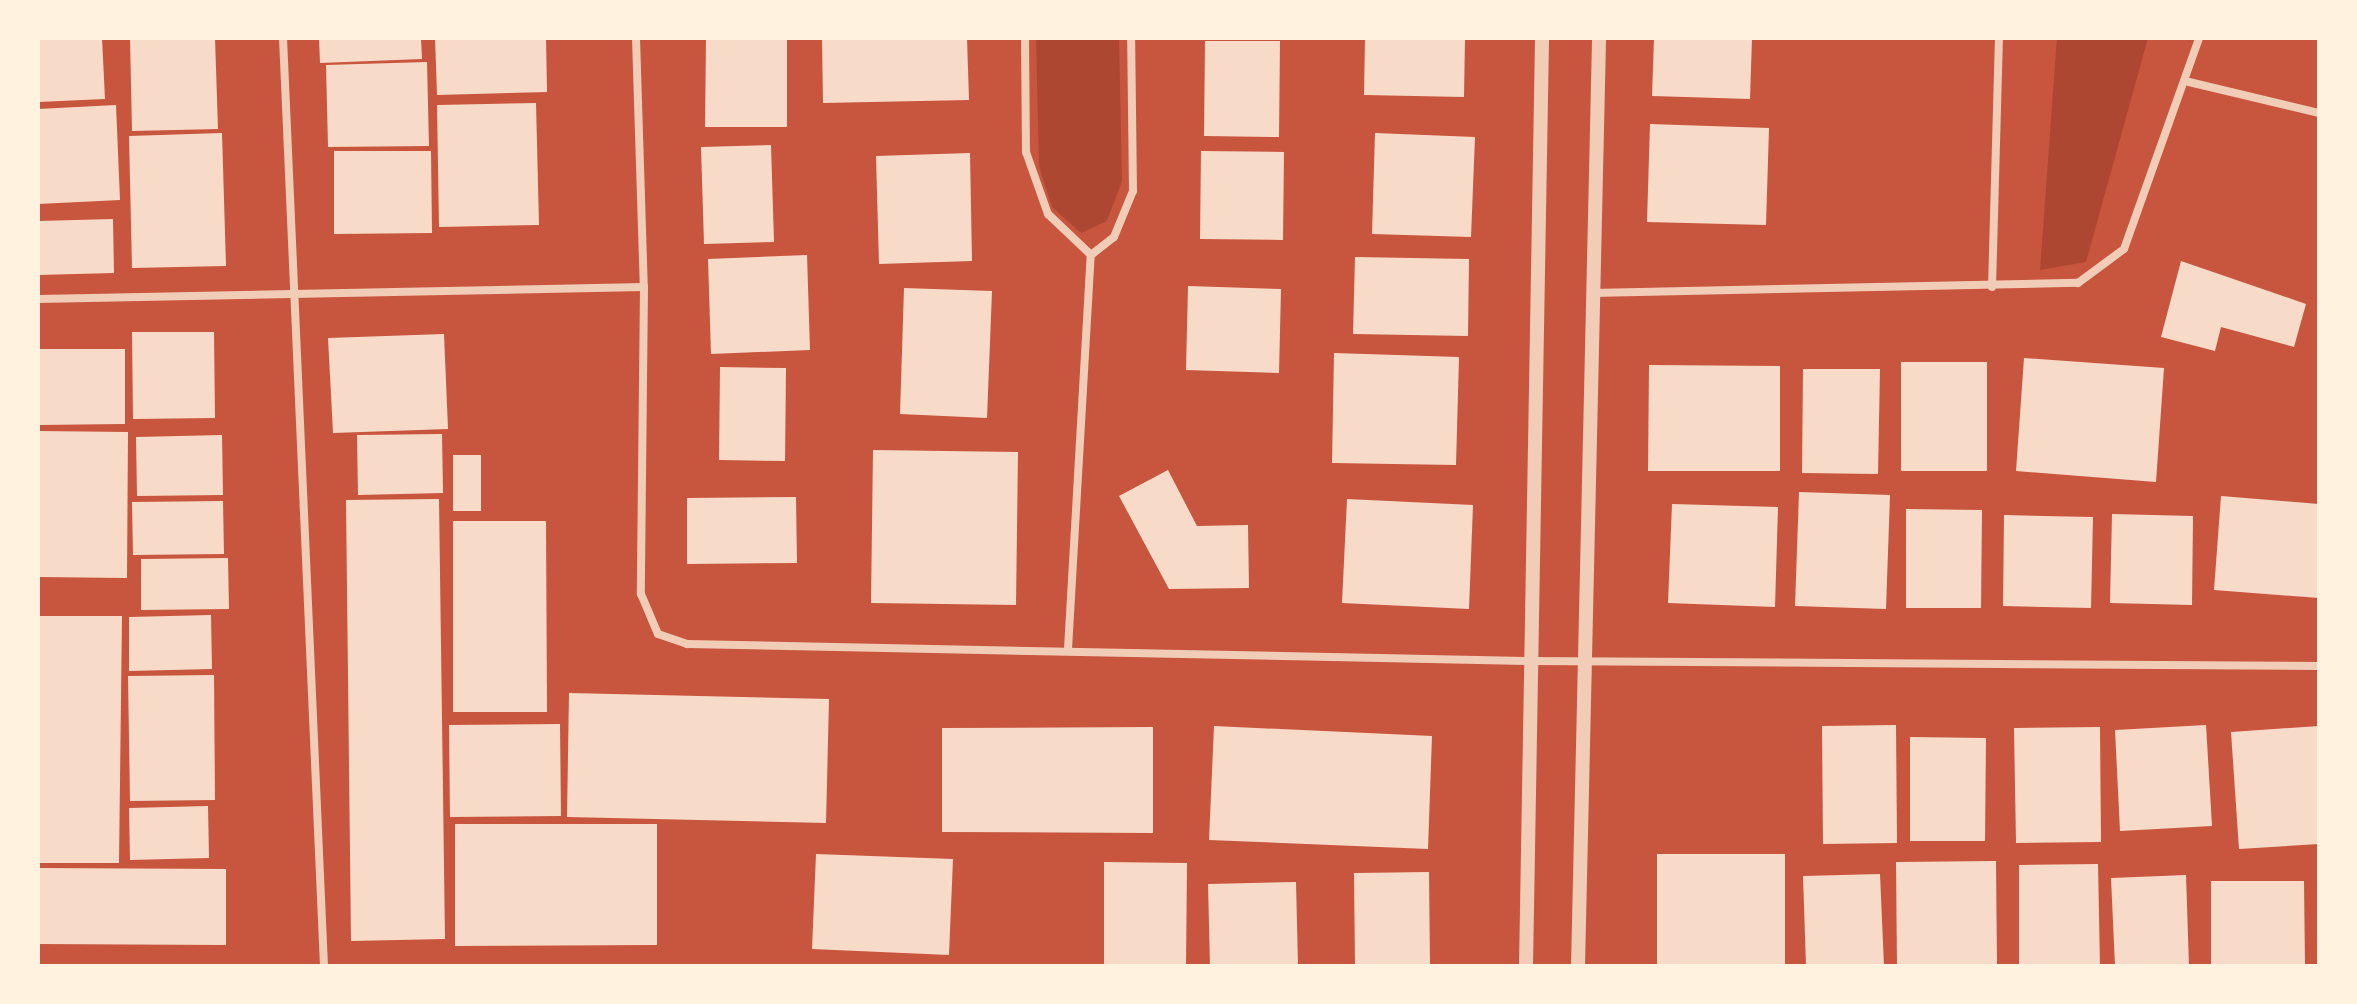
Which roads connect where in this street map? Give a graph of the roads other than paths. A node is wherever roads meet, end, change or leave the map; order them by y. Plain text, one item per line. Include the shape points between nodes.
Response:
1 (283, 38) edge
2 (636, 38) edge
3 (1025, 38) edge
4 (1131, 38) edge
5 (1542, 38) edge
6 (1599, 38) edge
7 (1999, 38) edge
8 (2199, 38) edge
9 (2189, 82) junction
10 (2319, 113) edge
11 (1091, 255) junction
12 (644, 287) junction
13 (1992, 287) junction
14 (1592, 293) junction
15 (297, 294) junction
16 (38, 299) edge
17 (1068, 649) junction
18 (1528, 661) junction
19 (1579, 661) junction
20 (2319, 666) edge
21 (324, 966) edge
22 (1526, 966) edge
23 (1578, 966) edge

1 - 15 street
2 - 12 street
3 - 11 street via 1026,152 1048,214
4 - 11 street via 1133,191 1114,237
5 - 18 street
6 - 14 street
7 - 13 street
8 - 9 street
9 - 10 street
9 - 13 street via 2124,249 2104,270 2078,283
11 - 17 street
12 - 15 street
12 - 17 street via 641,594 658,634 687,644
13 - 14 street
14 - 19 street
15 - 16 street
15 - 21 street
17 - 18 street
18 - 19 street
18 - 22 street
19 - 20 street
19 - 23 street

